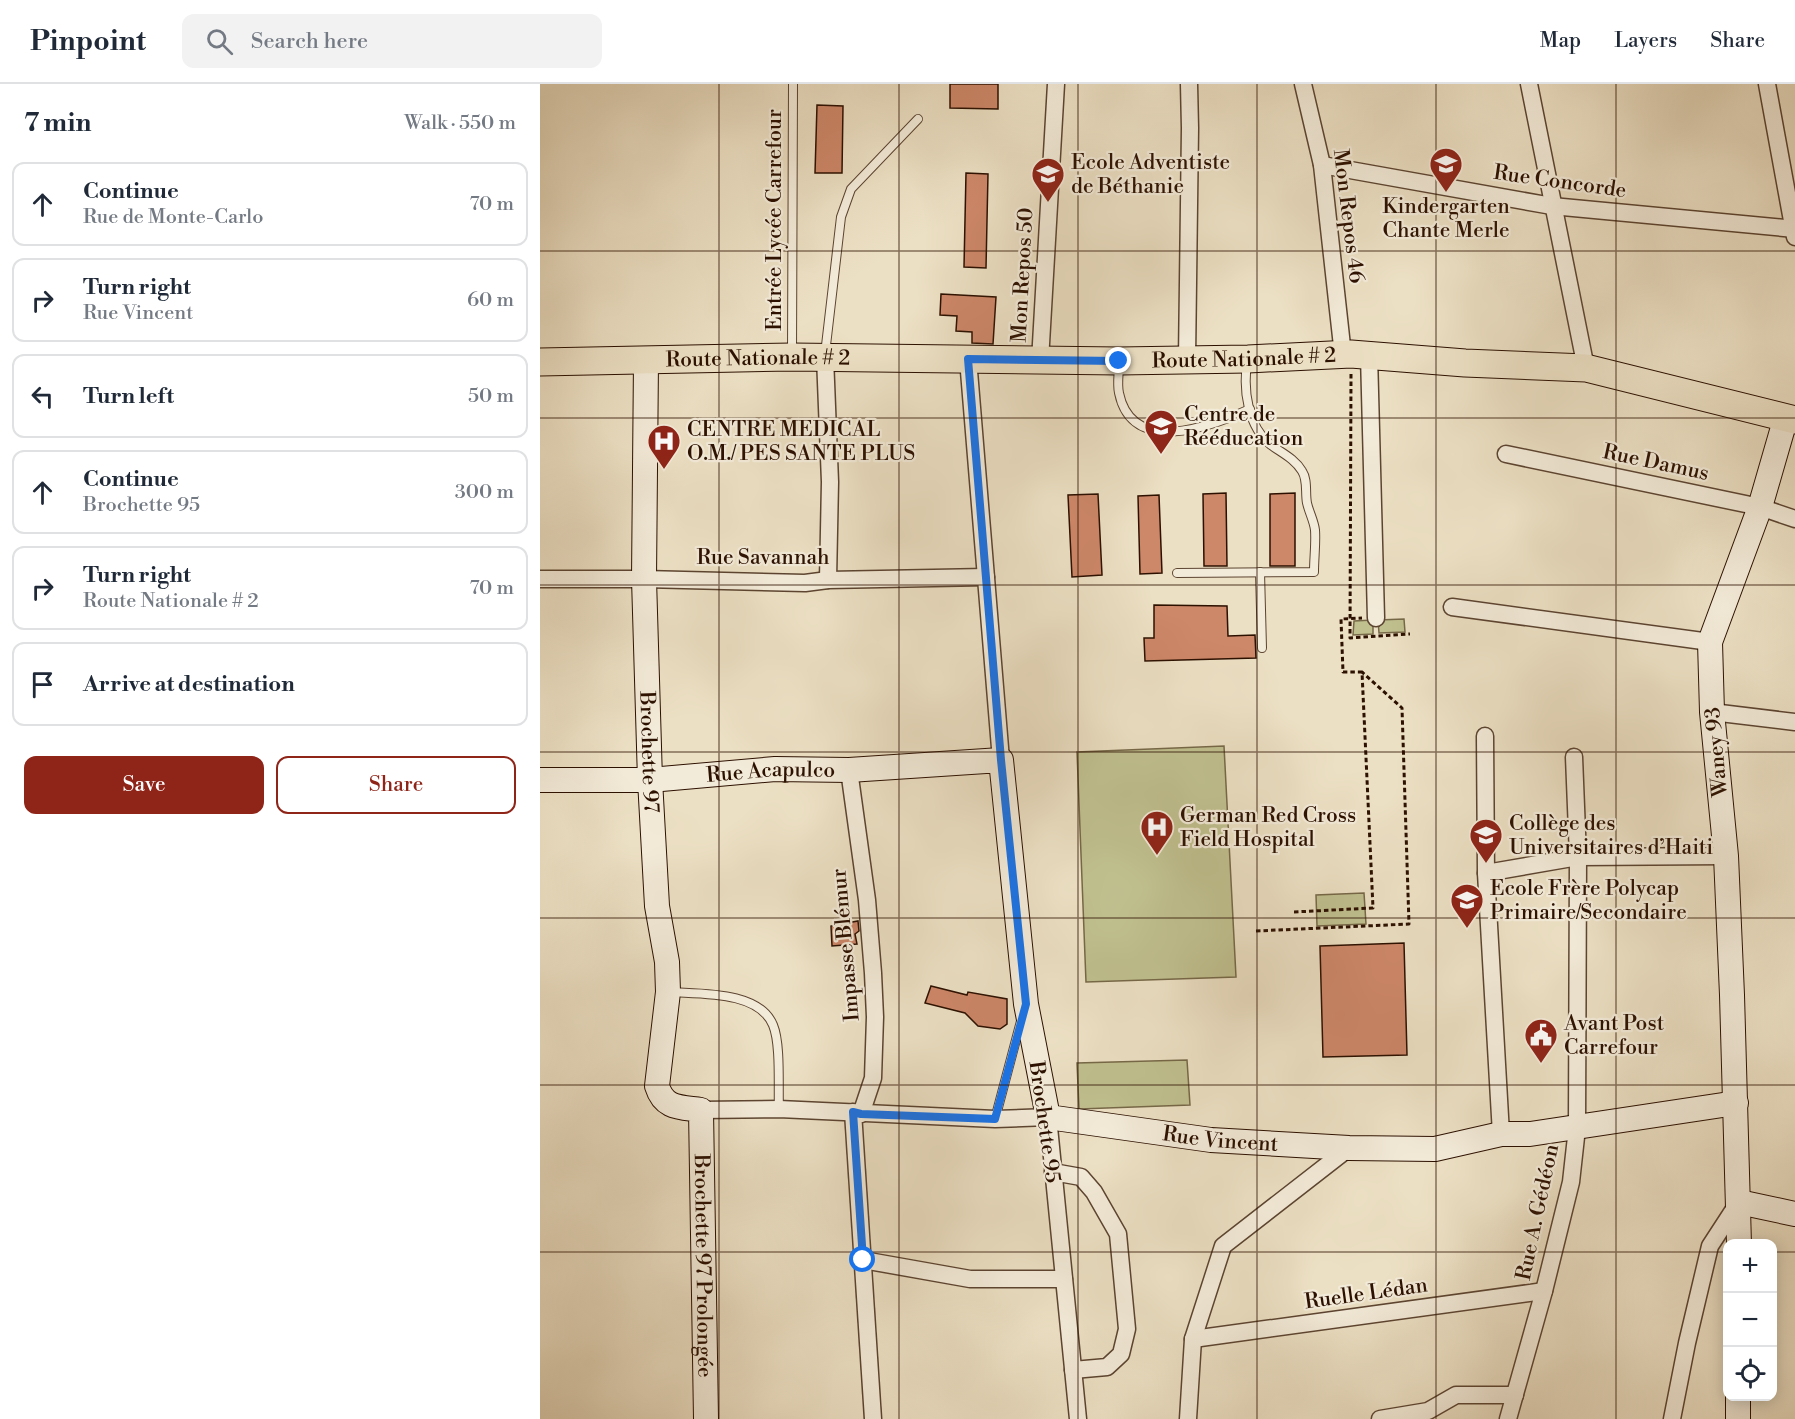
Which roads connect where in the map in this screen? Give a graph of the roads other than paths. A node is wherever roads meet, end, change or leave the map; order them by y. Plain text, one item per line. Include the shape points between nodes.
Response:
1 (793, 84) edge
2 (1056, 84) edge
3 (1189, 84) edge
4 (1303, 84) edge
5 (1529, 84) edge
6 (1767, 84) edge
7 (918, 119) dead end
8 (1322, 165) junction
9 (1552, 206) junction
10 (1795, 232) edge
11 (1355, 355) junction
12 (792, 357) junction
13 (825, 357) junction
14 (968, 359) junction
15 (1187, 359) junction
16 (1248, 359) junction
17 (646, 360) junction
18 (1040, 361) junction
19 (1119, 361) junction
20 (540, 362) edge
21 (1586, 368) junction
22 (1250, 409) junction
23 (1791, 419) edge
24 (1506, 454) dead end
25 (1760, 507) junction
26 (1795, 519) edge
27 (1260, 572) junction
28 (1178, 573) dead end
29 (986, 577) junction
30 (540, 579) edge
31 (644, 579) junction
32 (828, 580) junction
33 (1452, 607) dead end
34 (1376, 618) dead end
35 (1710, 642) junction
36 (1262, 648) dead end
37 (1712, 712) junction
38 (1795, 722) edge
39 (1485, 736) dead end
40 (1574, 757) dead end
41 (1001, 760) junction
42 (849, 770) junction
43 (540, 780) edge
44 (650, 780) junction
45 (1726, 856) junction
46 (1578, 857) junction
47 (1486, 873) junction
48 (668, 992) junction
49 (1026, 1004) junction
50 (1736, 1103) junction
51 (779, 1109) junction
52 (701, 1110) junction
53 (857, 1113) junction
54 (1048, 1117) junction
55 (995, 1119) junction
56 (1577, 1128) junction
57 (1501, 1134) junction
58 (1349, 1148) junction
59 (1053, 1172) junction
60 (1739, 1202) junction
61 (1795, 1214) edge
62 (1739, 1239) edge
63 (863, 1260) junction
64 (1064, 1280) junction
65 (1544, 1291) junction
66 (1193, 1340) junction
67 (1073, 1370) junction
68 (1515, 1395) junction
69 (1738, 1401) edge
70 (706, 1419) edge
71 (873, 1419) edge
72 (1078, 1419) edge
73 (1188, 1419) edge
74 (1380, 1419) edge
75 (1508, 1419) edge
76 (1672, 1419) edge
77 (1738, 1419) edge

1 - 12 lane, Entrée Lycée Carrefour
2 - 18 street, Mon Repos 50
3 - 15 street
4 - 8 street, Mon Repos 46
5 - 9 street
6 - 10 street
7 - 13 lane via 851,189 841,217
8 - 9 street, Rue Concorde
8 - 11 street, Mon Repos 46
9 - 10 street, Rue Concorde
9 - 21 street
11 - 16 main road, Route Nationale # 2
11 - 21 main road, Route Nationale # 2
11 - 34 street, Mon Repos 46
12 - 13 main road, Route Nationale # 2
12 - 17 main road, Route Nationale # 2
13 - 14 main road, Route Nationale # 2
13 - 32 street via 830,482
14 - 18 main road, Route Nationale # 2
14 - 29 street, Brochette 95
15 - 16 main road, Route Nationale # 2
15 - 19 main road, Route Nationale # 2
16 - 22 lane via 1245,382
17 - 20 main road, Route Nationale # 2
17 - 31 street, Brochette 97
18 - 19 main road, Route Nationale # 2
19 - 22 lane via 1118,392 1130,415 1142,426 1157,431 1188,430
21 - 23 main road, Route Nationale # 2
22 - 27 lane via 1258,432 1302,470 1315,530 1314,572
23 - 25 street, Waney 93
24 - 25 street, Rue Damus
25 - 26 street, Rue Damus
25 - 35 street, Waney 93
27 - 28 lane
27 - 36 lane
29 - 32 street, Rue Savannah
29 - 41 street, Brochette 95
30 - 31 street, Rue Savannah
31 - 32 street, Rue Savannah via 805,583
31 - 44 street, Brochette 97
33 - 35 street
35 - 37 street, Waney 93
37 - 38 street
37 - 45 street, Waney 93
39 - 47 street
40 - 46 street, Rue A. Gédéon
41 - 42 street, Rue Acapulco
41 - 49 street, Brochette 95
42 - 44 street, Rue Acapulco via 775,769
42 - 53 street, Impasse Blémur via 867,900 875,1017 873,1078
43 - 44 street, Rue Acapulco
44 - 48 street, Brochette 97 via 657,906
45 - 46 street
45 - 50 street, Waney 93
46 - 47 street
46 - 56 street, Rue A. Gédéon
47 - 57 street
48 - 51 lane via 732,997 746,1001 768,1017 777,1039
48 - 52 street, Brochette 97 via 657,1086 666,1102
49 - 54 street, Brochette 95
49 - 55 lane
50 - 56 street, Rue Vincent
50 - 60 street, Waney 93
51 - 52 street, Rue Vincent
51 - 53 street, Rue Vincent
52 - 70 street, Brochette 97 Prolongée
53 - 55 street, Rue Vincent
53 - 63 street
54 - 55 street, Rue Vincent
54 - 58 street, Rue Vincent via 1211,1140
54 - 59 street, Brochette 95
56 - 57 street, Rue Vincent
56 - 65 street, Rue A. Gédéon via 1571,1182
57 - 58 street, Rue Vincent via 1435,1149
58 - 66 street via 1222,1246
59 - 64 street, Brochette 95
59 - 67 street via 1081,1177 1118,1234 1127,1329 1121,1354 1107,1367
60 - 61 street
60 - 62 street, Waney 93
60 - 76 street via 1710,1246
63 - 64 street via 970,1279
63 - 71 street
64 - 67 street, Brochette 95
65 - 66 street, Ruelle Lédan
65 - 68 street, Rue A. Gédéon
66 - 73 street
67 - 72 street, Brochette 95
68 - 74 street via 1456,1395 1428,1411
68 - 75 street, Rue A. Gédéon
69 - 77 street

